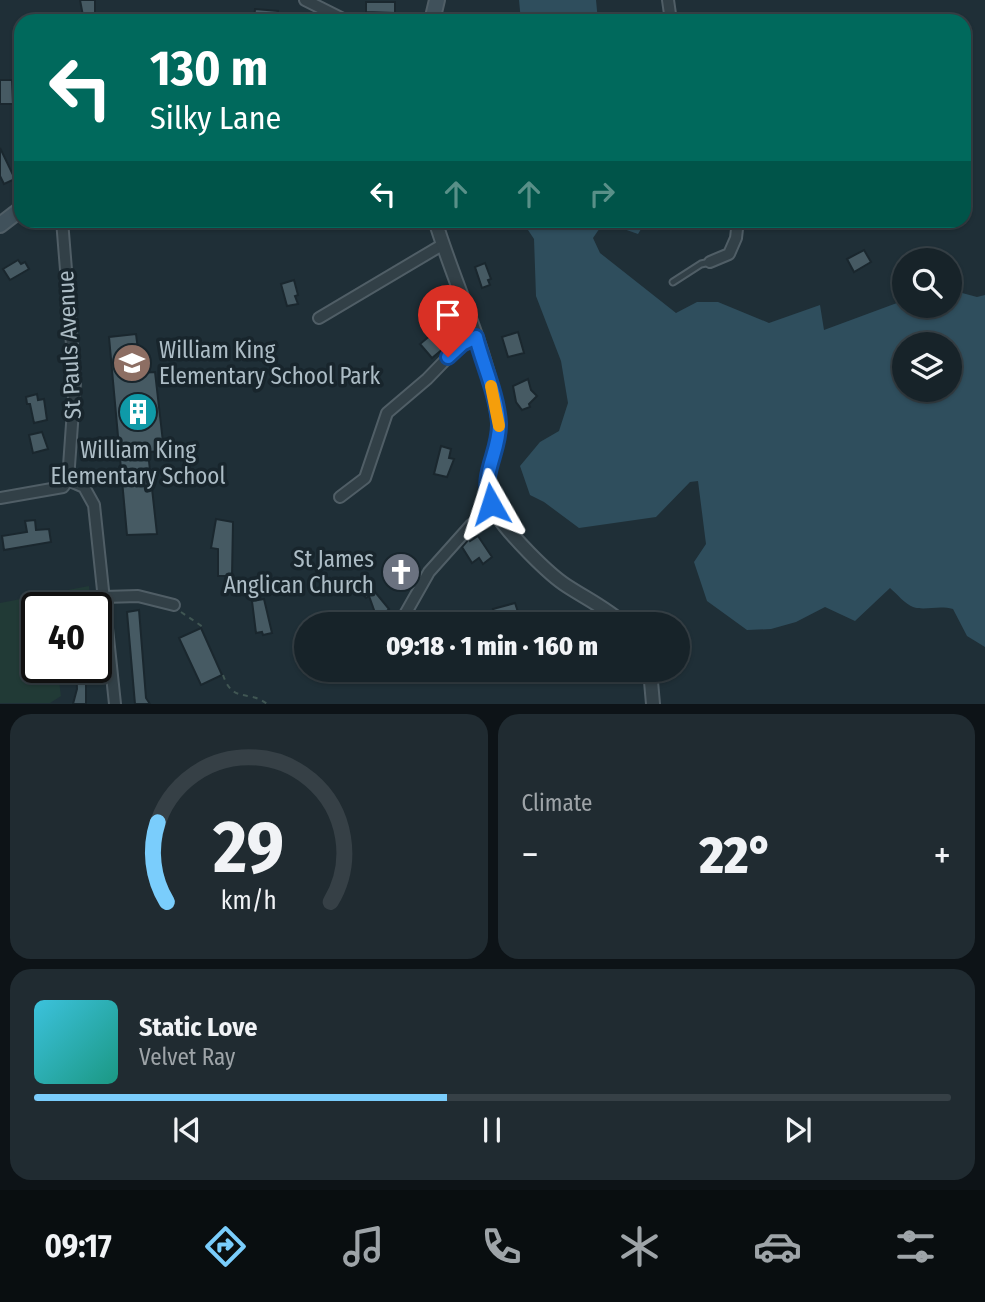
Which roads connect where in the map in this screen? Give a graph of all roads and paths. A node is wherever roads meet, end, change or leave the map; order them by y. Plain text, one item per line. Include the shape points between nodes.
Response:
1 (305, 0) edge
2 (333, 14) edge
3 (14, 214) edge
4 (0, 225) edge
5 (63, 228) edge
6 (437, 228) edge
7 (737, 228) edge
8 (442, 245) junction
9 (710, 262) joint
10 (673, 282) dead end
11 (319, 318) dead end
12 (476, 337) junction
13 (68, 480) junction
14 (340, 497) dead end
15 (0, 498) edge
16 (494, 509) junction
17 (103, 592) edge
18 (112, 597) edge
19 (174, 605) joint
20 (406, 612) edge
21 (609, 612) edge
22 (204, 627) dead end
23 (112, 675) edge
24 (223, 675) dead end
25 (651, 682) edge
26 (115, 704) edge
27 (267, 704) edge
28 (653, 704) edge

1 - 2 street
3 - 4 main road
5 - 13 street, St Pauls Avenue via 75,389
6 - 8 street
7 - 9 street via 729,254
8 - 11 street
8 - 12 street
9 - 10 lane
12 - 14 street via 457,348 387,413 367,475 358,487
12 - 16 street via 499,419 486,478
13 - 15 street via 63,487
13 - 17 street via 84,487 94,505
16 - 20 street via 471,525 429,572
16 - 21 street via 504,525 565,585
18 - 19 street via 138,596
19 - 22 path
23 - 26 street
24 - 27 path via 233,694 260,698
25 - 28 street

